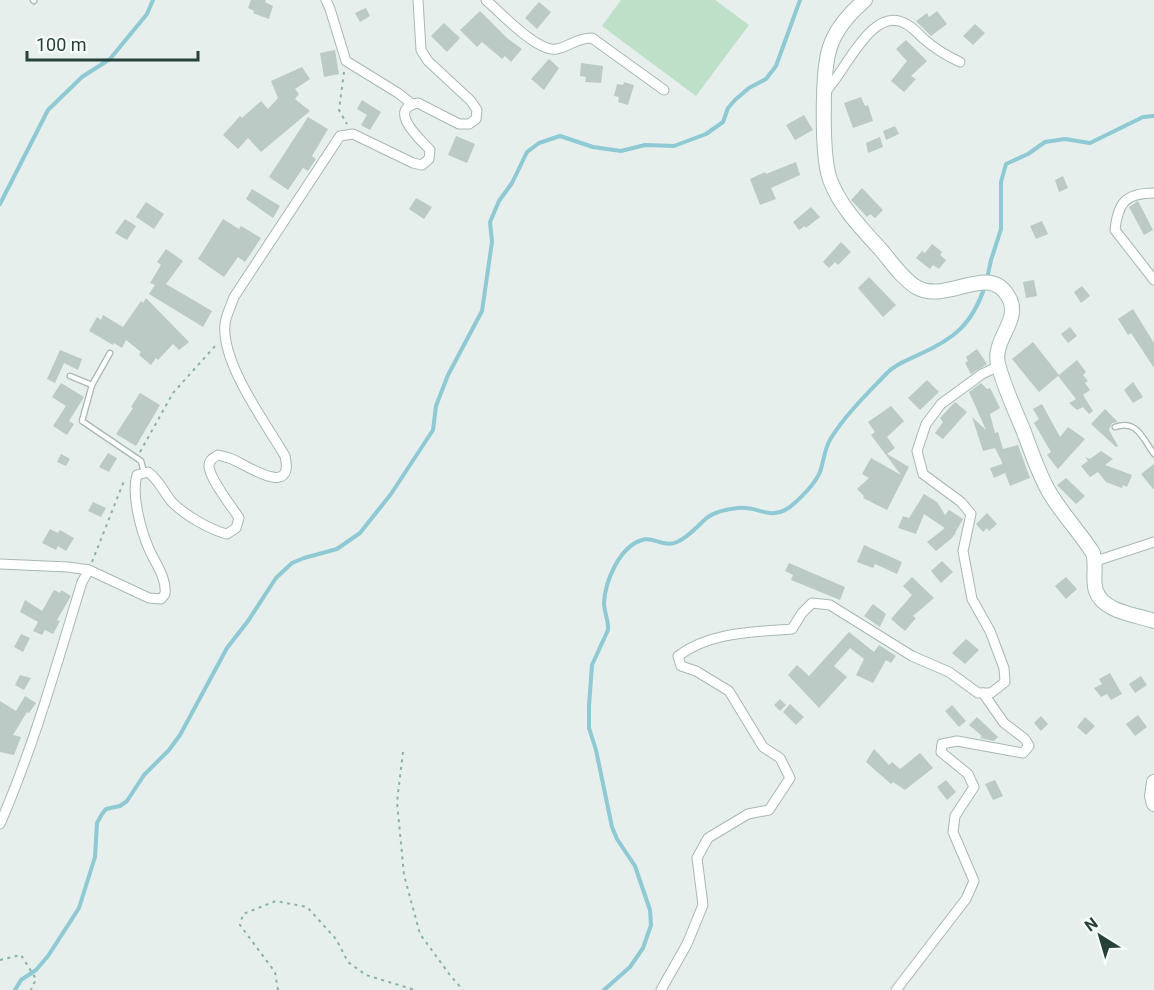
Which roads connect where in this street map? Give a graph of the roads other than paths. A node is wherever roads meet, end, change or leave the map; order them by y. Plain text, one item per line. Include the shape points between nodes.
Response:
1 (418, 0) edge
2 (486, 0) edge
3 (865, 0) edge
4 (329, 3) edge
5 (960, 62) dead end
6 (664, 90) dead end
7 (824, 93) junction
8 (412, 104) junction
9 (1154, 193) edge
10 (1154, 280) edge
11 (110, 353) dead end
12 (999, 366) junction
13 (70, 376) dead end
14 (92, 385) junction
15 (1115, 428) dead end
16 (1154, 454) edge
17 (144, 472) junction
18 (1154, 542) edge
19 (1096, 561) junction
20 (0, 564) edge
21 (89, 570) junction
22 (1154, 621) edge
23 (983, 693) junction
24 (1154, 782) edge
25 (1154, 804) edge
26 (0, 824) edge
27 (661, 990) edge
28 (896, 990) edge

1 - 8 street via 421,50 471,101 477,110 476,119 459,124 418,103
2 - 6 street via 540,46 556,49 581,38 592,38
3 - 7 main road via 849,14 831,45
4 - 8 street via 346,61
5 - 7 street via 924,40 909,25 897,19 885,21 851,54
7 - 12 main road via 830,181 853,218 905,278 930,292 985,282 1002,287 1013,306 998,351
8 - 17 street via 404,113 405,121 430,150 429,159 422,165 413,163 353,134 340,136 234,297 225,323 226,347 234,368 285,456 285,472 266,477 230,458 218,455 212,459 211,474 239,518 236,528 227,534 187,513 172,501 158,479
9 - 10 street via 1138,193 1123,201 1115,230
11 - 14 lane
12 - 19 main road via 1047,489
12 - 23 street via 941,404 926,424 917,451 923,474 971,514 963,551 972,599 990,631 1005,682 991,693
13 - 14 lane
14 - 17 lane via 82,421 139,460
15 - 16 lane via 1130,425
17 - 21 street via 134,484 148,546 164,580 165,594 161,599 149,598
18 - 19 street
19 - 22 main road via 1096,591 1103,602
20 - 21 street
21 - 26 street
23 - 27 street via 912,656 830,604 812,603 792,629 710,639 678,656 681,666 729,691 763,747 780,758 790,778 769,810 748,814 708,838 697,858 703,905
23 - 28 street via 1004,723 1029,746 1023,753 957,741 942,744 941,752 969,774 974,787 955,816 953,832 974,881 966,899
24 - 25 main road

